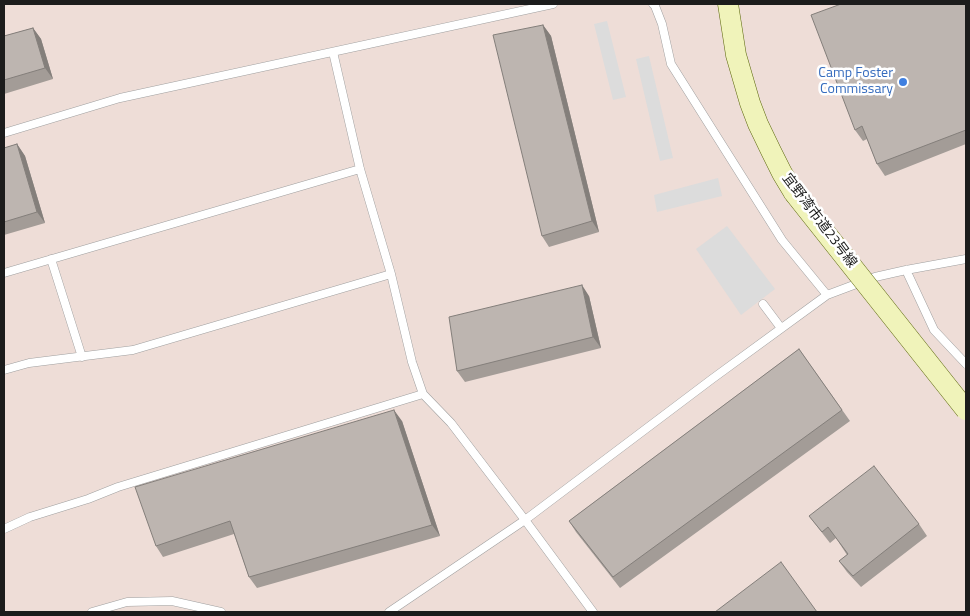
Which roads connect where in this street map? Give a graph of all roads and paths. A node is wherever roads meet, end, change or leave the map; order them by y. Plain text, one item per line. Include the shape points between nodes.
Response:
1 (553, 4) edge
2 (653, 4) edge
3 (728, 4) edge
4 (333, 52) junction
5 (4, 133) edge
6 (360, 169) junction
7 (51, 259) junction
8 (966, 259) edge
9 (906, 270) junction
10 (4, 273) edge
11 (391, 274) junction
12 (827, 295) junction
13 (763, 304) dead end
14 (781, 328) junction
15 (82, 357) junction
16 (966, 364) edge
17 (4, 370) edge
18 (423, 394) junction
19 (966, 410) edge
20 (525, 520) junction
21 (4, 529) edge
22 (92, 612) edge
23 (221, 612) edge
24 (389, 612) edge
25 (593, 612) edge

1 - 4 lane
2 - 12 lane via 676,73 782,240
3 - 19 street, 宜野湾市道23号線, bridge via 736,55 750,103 782,173 794,193
4 - 5 lane via 120,98
4 - 6 lane
6 - 7 lane
6 - 11 lane
7 - 10 lane
7 - 15 lane
8 - 9 lane
9 - 12 lane via 875,277
9 - 16 lane via 934,330
11 - 15 lane via 133,350
11 - 18 lane
12 - 14 lane
13 - 14 lane
14 - 20 lane
15 - 17 lane via 29,363
18 - 20 lane via 451,423
18 - 21 lane via 118,487
20 - 24 lane
20 - 25 lane
22 - 23 lane via 127,602 172,601

